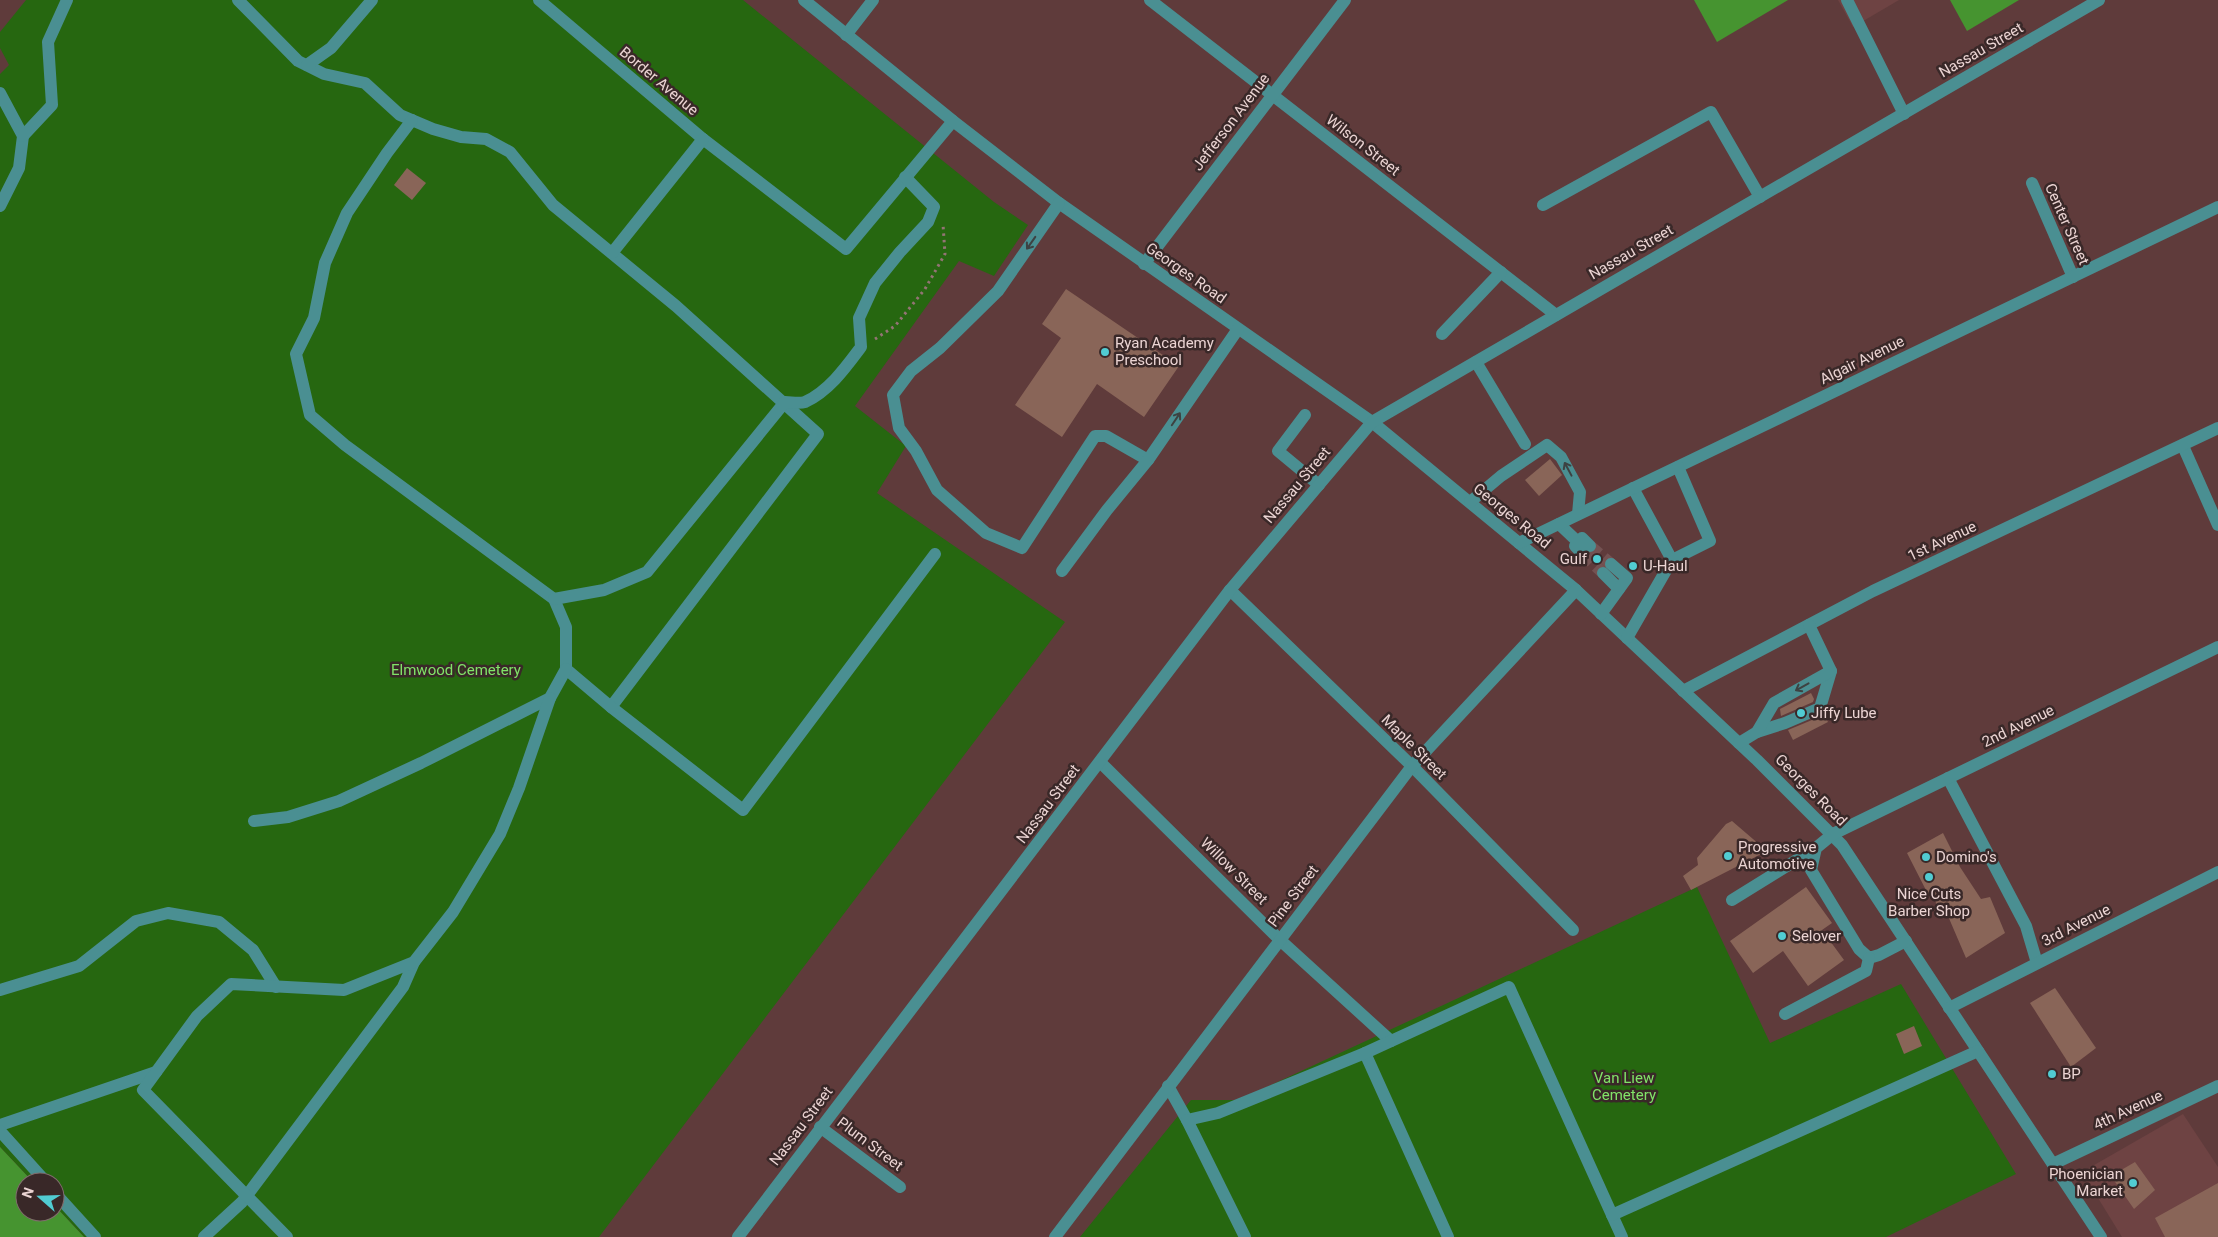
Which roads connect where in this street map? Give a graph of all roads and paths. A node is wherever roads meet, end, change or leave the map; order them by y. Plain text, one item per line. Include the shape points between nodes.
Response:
1 (67, 0) edge
2 (238, 0) edge
3 (372, 0) edge
4 (540, 0) edge
5 (804, 0) edge
6 (873, 0) edge
7 (1150, 0) edge
8 (1345, 0) edge
9 (2099, 0) edge
10 (1852, 2) edge
11 (846, 36) junction
12 (307, 65) junction
13 (0, 93) edge
14 (1272, 95) junction
15 (1904, 114) junction
16 (412, 120) junction
17 (953, 121) junction
18 (23, 136) junction
19 (703, 139) junction
20 (905, 177) junction
21 (2032, 183) dead end
22 (1760, 197) junction
23 (1059, 202) junction
24 (1543, 205) dead end
25 (0, 206) edge
26 (2218, 206) edge
27 (934, 207) junction
28 (612, 253) junction
29 (1144, 264) junction
30 (1501, 272) junction
31 (2073, 277) junction
32 (1556, 315) junction
33 (1238, 329) junction
34 (1442, 334) dead end
35 (862, 347) junction
36 (1476, 362) junction
37 (785, 402) junction
38 (1305, 415) dead end
39 (1372, 422) junction
40 (2218, 428) edge
41 (1524, 444) dead end
42 (2183, 446) junction
43 (1148, 460) junction
44 (1678, 467) junction
45 (1319, 485) junction
46 (1633, 488) junction
47 (1470, 502) junction
48 (1578, 514) junction
49 (1559, 524) junction
50 (2218, 525) edge
51 (1519, 543) junction
52 (1584, 547) tunnel mouth
53 (934, 554) dead end
54 (1672, 560) junction
55 (1607, 569) tunnel mouth
56 (1062, 571) dead end
57 (1230, 590) junction
58 (1576, 590) junction
59 (554, 598) junction
60 (1601, 614) junction
61 (1809, 625) junction
62 (1627, 638) junction
63 (2218, 647) edge
64 (566, 669) junction
65 (1830, 671) junction
66 (1683, 691) junction
67 (550, 698) junction
68 (611, 707) junction
69 (1757, 732) junction
70 (1739, 743) junction
71 (1100, 762) junction
72 (1412, 766) junction
73 (1948, 778) junction
74 (254, 821) dead end
75 (1833, 834) junction
76 (1816, 848) junction
77 (2218, 872) edge
78 (1732, 900) dead end
79 (1573, 930) dead end
80 (1280, 940) junction
81 (1906, 941) junction
82 (1869, 958) junction
83 (414, 962) junction
84 (2037, 964) junction
85 (276, 987) junction
86 (0, 990) edge
87 (1950, 1008) junction
88 (1785, 1014) dead end
89 (1391, 1041) junction
90 (1978, 1051) junction
91 (1365, 1053) junction
92 (156, 1072) junction
93 (1168, 1086) junction
94 (2218, 1086) edge
95 (1187, 1120) junction
96 (0, 1125) edge
97 (820, 1127) junction
98 (0, 1131) edge
99 (2053, 1164) junction
100 (37, 1172) edge
101 (900, 1187) dead end
102 (246, 1196) junction
103 (65, 1204) edge
104 (1612, 1215) junction
105 (94, 1237) edge
106 (204, 1237) edge
107 (287, 1237) edge
108 (738, 1237) edge
109 (1055, 1237) edge
110 (1245, 1237) edge
111 (1448, 1237) edge
112 (1622, 1237) edge
113 (2101, 1237) edge

1 - 18 street via 48,42 52,105
2 - 12 street via 298,61
3 - 12 street via 331,48
4 - 19 street, Border Avenue
5 - 11 street, Georges Road
6 - 11 street
7 - 14 street, Wilson Street
8 - 14 street, Jefferson Avenue
9 - 15 street, Nassau Street
10 - 15 street
11 - 17 street, Georges Road
12 - 16 street via 324,74 365,83 400,115
13 - 18 street
14 - 29 street, Jefferson Avenue
14 - 30 street, Wilson Street
15 - 22 street, Nassau Street
16 - 28 street via 461,137 486,138 510,152 553,205
16 - 59 street via 347,213 325,263 314,318 296,354 310,415 345,445
17 - 20 street
17 - 23 street, Georges Road
18 - 25 street via 19,168
19 - 20 street, Border Avenue via 846,249
19 - 28 street
20 - 27 street
21 - 31 street, Center Street
22 - 24 street via 1711,112
22 - 32 street, Nassau Street
23 - 29 street, Georges Road
23 -> 43 street via 998,291 940,348 911,371 893,395 899,428 937,490 986,533 1022,548 1095,436 1106,436
26 - 31 street, Algair Avenue
27 - 35 street via 928,222 875,283 859,318
27 - 35 path via 944,225 945,254 925,289 895,326
28 - 37 street
29 - 33 street, Georges Road
30 - 32 street, Wilson Street
30 - 34 street
31 - 44 street, Algair Avenue
32 - 36 street, Nassau Street
33 - 39 street, Georges Road
43 -> 33 street
35 - 37 street via 830,385 803,403
36 - 39 street, Nassau Street
36 - 41 street
37 - 59 street via 647,572 604,590
37 - 68 street via 818,434
38 - 45 street via 1278,451
39 - 45 street, Nassau Street
39 - 47 street, Georges Road
40 - 42 street, 1st Avenue
42 - 50 street
42 - 61 street, 1st Avenue via 1873,591
43 - 56 street
44 - 46 street, Algair Avenue
44 - 54 street via 1710,541
45 - 57 street, Nassau Street
46 - 48 street, Algair Avenue
46 - 54 street
48 -> 47 street via 1580,492 1561,457 1547,446
47 - 51 street, Georges Road
48 - 49 street, Algair Avenue
49 - 51 street, Algair Avenue
49 - 52 street
51 - 58 street, Georges Road
53 - 68 street via 743,810
54 - 62 street
55 - 60 street via 1627,578
57 - 71 street, Nassau Street
57 - 72 street, Maple Street
58 - 60 street, Georges Road
58 - 72 street, Pine Street
59 - 64 street via 566,627
60 - 62 street, Georges Road
61 - 65 street
61 - 66 street, 1st Avenue
62 - 66 street, Georges Road
63 - 73 street, 2nd Avenue
64 - 67 street
64 - 68 street
65 -> 69 street via 1774,703
65 - 69 street via 1816,702
66 - 70 street, Georges Road
67 - 74 street via 339,801 288,817
67 - 83 street via 520,788 500,834 453,912
69 - 70 street
70 - 75 street, Georges Road
71 - 80 street, Willow Street
71 - 97 street, Nassau Street
72 - 79 street, Maple Street
72 - 80 street, Pine Street
73 - 75 street, 2nd Avenue
73 - 84 street via 2026,926
75 - 76 street, 2nd Avenue
75 - 81 street, Georges Road
76 - 78 street, 2nd Avenue
76 - 82 street via 1811,870 1859,949
77 - 84 street, 3rd Avenue
80 - 89 street, Willow Street
80 - 93 street, Pine Street
81 - 82 street
81 - 87 street, Georges Road
82 - 88 street via 1866,971
83 - 85 street via 344,990
83 - 102 street via 403,987
84 - 87 street, 3rd Avenue
85 - 86 street via 253,950 219,922 168,913 136,921 79,966
85 - 92 street via 231,984 197,1016
87 - 90 street, Georges Road
89 - 91 street
89 - 104 street via 1509,987
90 - 99 street, Georges Road
90 - 104 street
91 - 95 street via 1218,1113
91 - 111 street
92 - 96 street
92 - 102 street via 143,1090
93 - 95 street
93 - 109 street, Pine Street
94 - 99 street, 4th Avenue
95 - 110 street
97 - 101 street, Plum Street
97 - 108 street, Nassau Street
98 - 100 street
99 - 113 street, Georges Road
102 - 106 street
102 - 107 street
103 - 105 street
104 - 112 street

